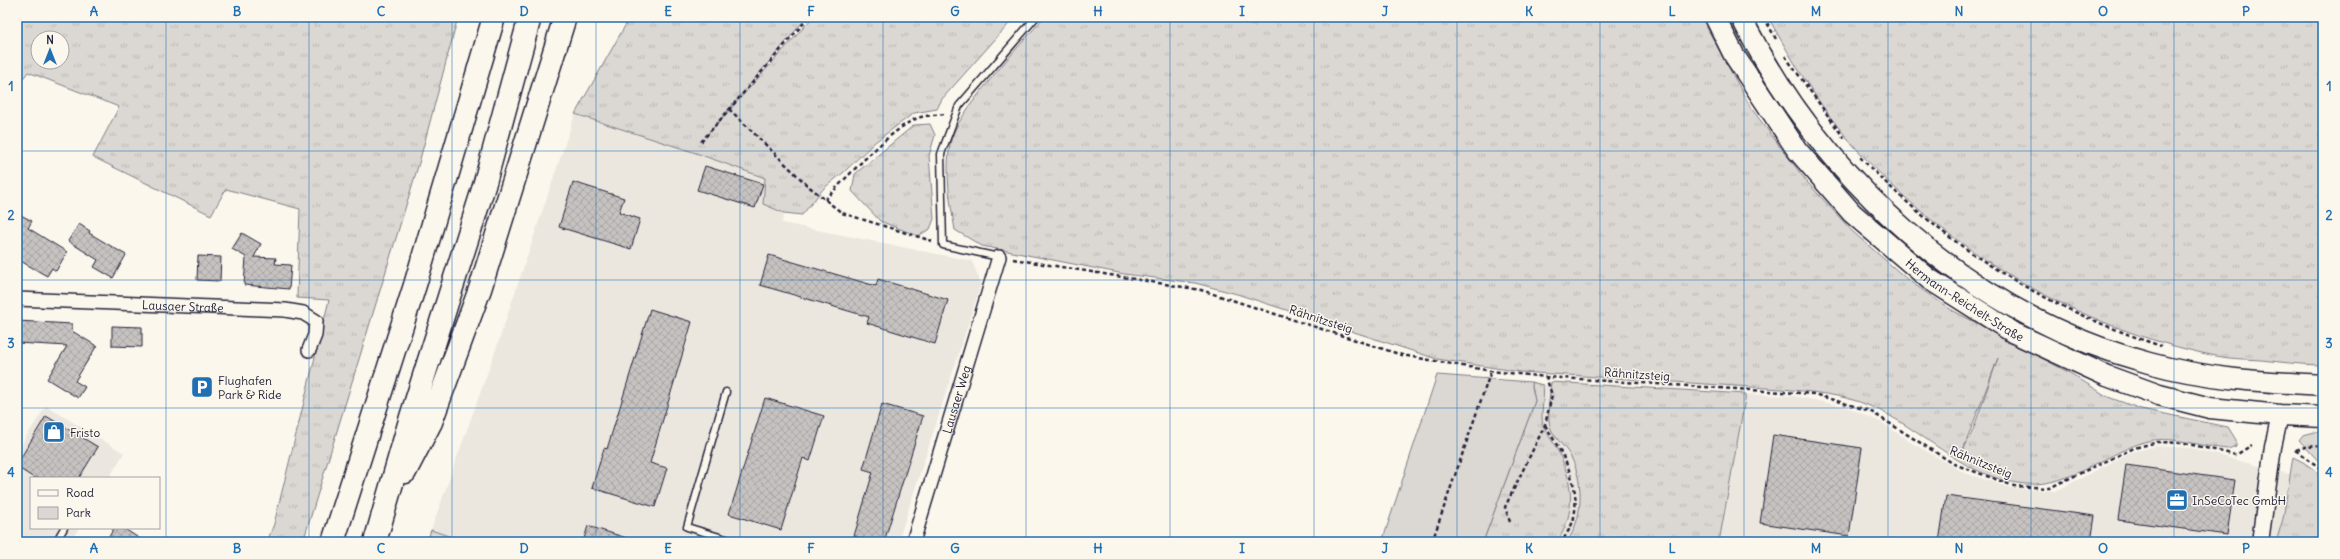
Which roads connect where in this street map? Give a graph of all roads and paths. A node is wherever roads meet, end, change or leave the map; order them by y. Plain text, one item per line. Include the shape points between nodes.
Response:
1 (494, 17) edge
2 (530, 17) edge
3 (565, 17) edge
4 (809, 17) edge
5 (1036, 17) edge
6 (1715, 17) edge
7 (1741, 17) edge
8 (1764, 17) edge
9 (1780, 47) dead end
10 (1784, 53) dead end
11 (729, 110) junction
12 (955, 117) junction
13 (1846, 141) dead end
14 (702, 142) dead end
15 (1856, 152) dead end
16 (825, 200) junction
17 (943, 245) junction
18 (999, 257) junction
19 (17, 299) edge
20 (2165, 347) dead end
21 (309, 350) dead end
22 (1492, 371) junction
23 (1546, 377) junction
24 (2284, 383) junction
25 (2323, 385) edge
26 (726, 392) dead end
27 (2280, 415) junction
28 (2323, 417) edge
29 (1545, 426) junction
30 (2252, 445) dead end
31 (2323, 446) edge
32 (2323, 470) edge
33 (384, 512) junction
34 (1510, 522) dead end
35 (63, 529) edge
36 (56, 542) edge
37 (333, 542) edge
38 (375, 542) edge
39 (736, 542) edge
40 (913, 542) edge
41 (1432, 542) edge
42 (1562, 542) edge
43 (2260, 542) edge

1 - 37 highway via 415,284
2 - 33 highway via 484,186
3 - 33 highway via 472,311 431,422
4 - 11 path
5 - 12 lane via 959,106
6 - 27 main road, Hermann-Reichelt-Straße via 1734,55 1797,150 1852,213 1929,279 2014,333 2107,376 2159,395 2210,408
7 - 24 main road, Hermann-Reichelt-Straße via 1792,105 1842,168 1900,226 1942,260 1982,287 2023,312 2114,353 2186,372
8 - 9 path
10 - 13 path
11 - 14 path
11 - 16 path
12 - 16 path via 946,114 919,117 868,155
12 - 17 lane via 941,154
15 - 20 path via 1922,217 2004,276 2081,317
16 - 17 path via 842,213
17 - 18 lane
18 - 22 path, Rähnitzsteig via 1201,290 1402,355
18 - 40 street, Lausaer Weg
19 - 21 street, Lausaer Straße via 231,307 303,313 316,321 315,335
22 - 23 path, Rähnitzsteig
22 - 41 path
23 - 29 path via 1552,395
23 - 30 path, Rähnitzsteig via 1814,394 1870,411 1954,464 2014,486 2049,488 2134,448 2158,442 2184,444 2236,455
24 - 25 main road, Hermann-Reichelt-Straße
24 - 27 main road
26 - 39 lane via 687,527
27 - 28 main road, Hermann-Reichelt-Straße
27 - 43 street via 2272,447
29 - 34 path via 1505,507
29 - 42 path via 1559,447 1576,485 1574,518
31 - 32 path via 2295,450
33 - 38 highway
35 - 36 lane

